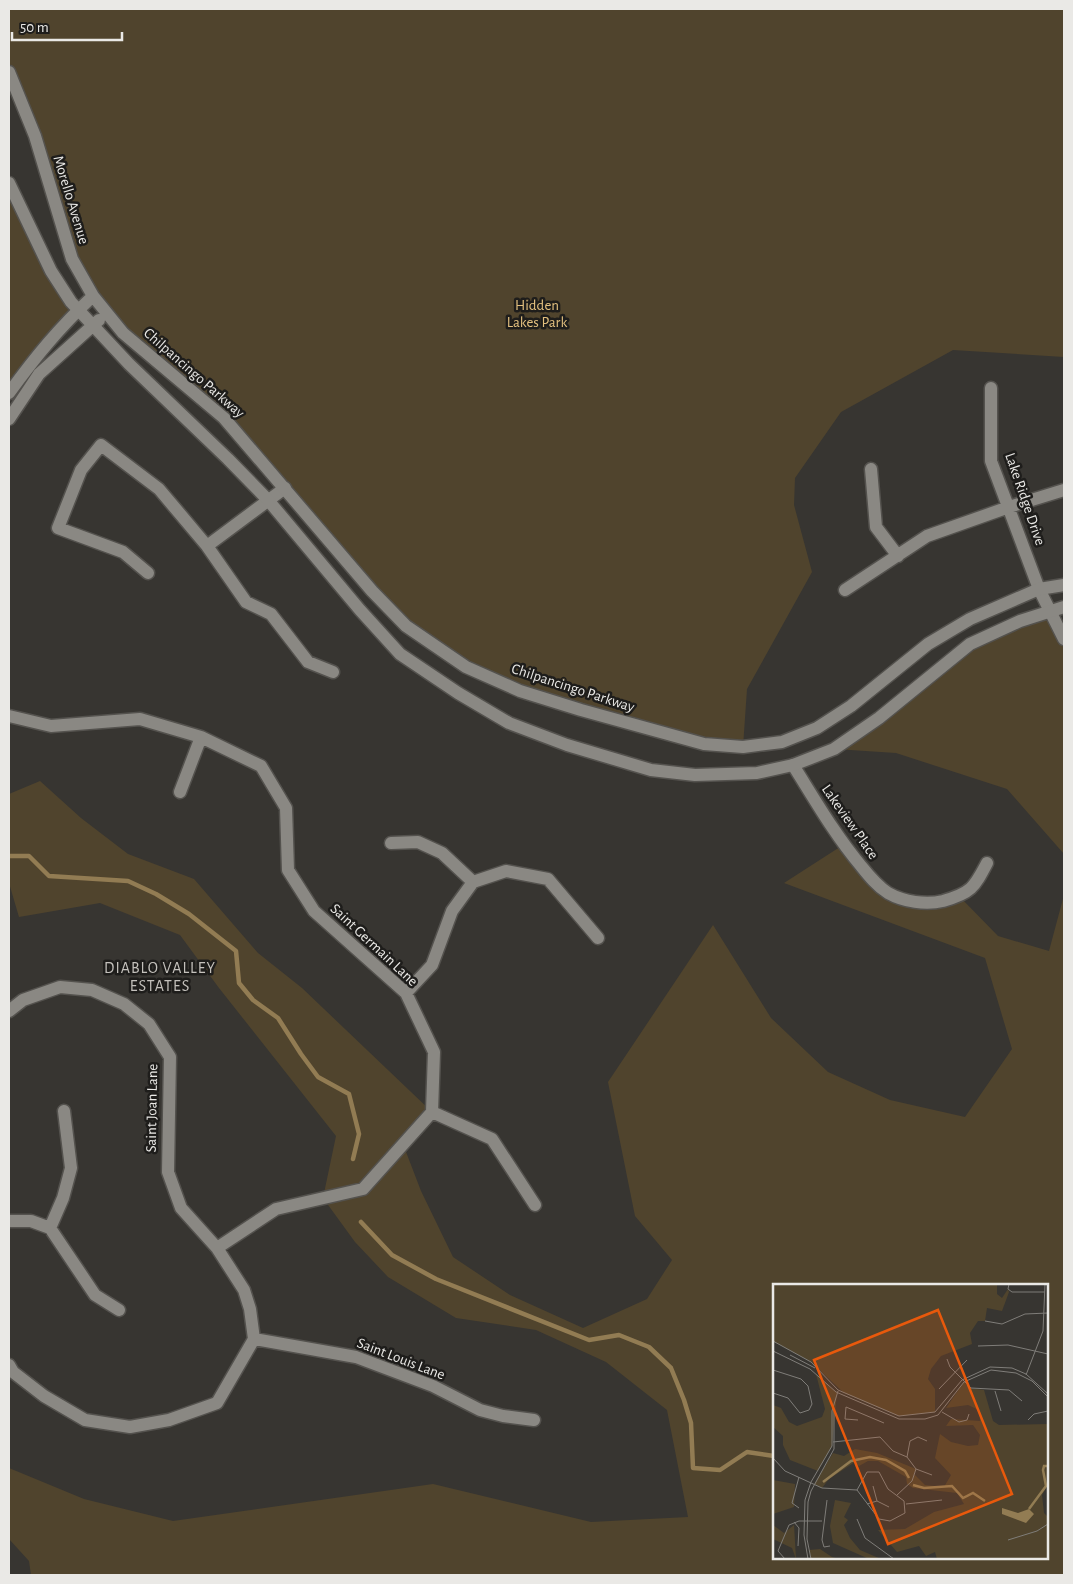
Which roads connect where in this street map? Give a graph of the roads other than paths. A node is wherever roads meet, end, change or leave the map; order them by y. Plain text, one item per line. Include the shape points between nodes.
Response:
1 (9, 72) edge
2 (13, 87) edge
3 (9, 183) edge
4 (93, 296) junction
5 (79, 309) junction
6 (107, 314) junction
7 (92, 324) junction
8 (991, 388) dead end
9 (9, 393) edge
10 (9, 419) edge
11 (871, 469) dead end
12 (285, 488) junction
13 (1064, 490) edge
14 (268, 500) junction
15 (1009, 507) junction
16 (207, 546) junction
17 (898, 556) junction
18 (148, 573) dead end
19 (1064, 585) edge
20 (1039, 589) junction
21 (845, 590) dead end
22 (1064, 607) edge
23 (1050, 610) junction
24 (1064, 639) edge
25 (333, 672) dead end
26 (9, 716) edge
27 (201, 737) junction
28 (793, 765) junction
29 (180, 792) dead end
30 (391, 843) dead end
31 (987, 863) dead end
32 (473, 882) junction
33 (598, 938) dead end
34 (406, 993) junction
35 (9, 1011) edge
36 (64, 1111) dead end
37 (432, 1112) junction
38 (535, 1205) dead end
39 (9, 1221) edge
40 (50, 1228) junction
41 (217, 1248) junction
42 (119, 1310) dead end
43 (254, 1339) junction
44 (9, 1365) edge
45 (534, 1420) dead end

1 - 2 street, Morello Avenue
2 - 4 street, Morello Avenue via 35,136 72,258
3 - 5 street via 51,270
4 - 5 street
4 - 6 street, Chilpancingo Parkway
5 - 7 street
5 - 9 street via 36,355
6 - 7 street
6 - 12 street, Chilpancingo Parkway via 124,333 224,418
7 - 10 street via 39,374
7 - 14 street
8 - 15 street, Lake Ridge Drive via 992,461
11 - 17 street via 876,527
12 - 14 street
12 - 20 street, Chilpancingo Parkway via 406,626 466,667 520,691 704,744 743,747 782,742 817,728 851,706 928,644 970,619
13 - 15 street
14 - 16 street
14 - 28 street via 400,654 509,723 651,770 695,775 758,773
15 - 17 street via 927,536
15 - 20 street, Lake Ridge Drive
16 - 18 street via 159,489 101,445 81,470 58,528 122,552
16 - 25 street via 246,602 271,614 308,662
17 - 21 street
19 - 20 street, Chilpancingo Parkway
20 - 23 street, Lake Ridge Drive
22 - 23 street
23 - 24 street, Lake Ridge Drive
23 - 28 street via 970,644 871,724 834,749
26 - 27 street, Saint Germain Lane via 51,726 140,720
27 - 29 street
27 - 34 street, Saint Germain Lane via 261,766 286,808 288,870 314,911
28 - 31 street, Lakeview Place via 843,845 874,883 888,893 925,903 959,896 970,891
30 - 32 street via 418,842 442,853
32 - 33 street via 506,870 548,879
32 - 34 street via 452,911 432,965
34 - 37 street, Saint Germain Lane via 434,1052
35 - 41 street, Saint Joan Lane via 23,1000 60,987 92,990 124,1004 149,1024 170,1057 168,1172 181,1208
36 - 40 street via 71,1168
37 - 38 street via 492,1139
37 - 41 street via 363,1189 276,1209
39 - 40 street via 31,1221
40 - 42 street via 95,1296
41 - 43 street via 244,1290
43 - 44 street via 218,1403 169,1420 130,1427 85,1420 44,1396 13,1372
43 - 45 street, Saint Louis Lane via 356,1357 433,1386 480,1410

